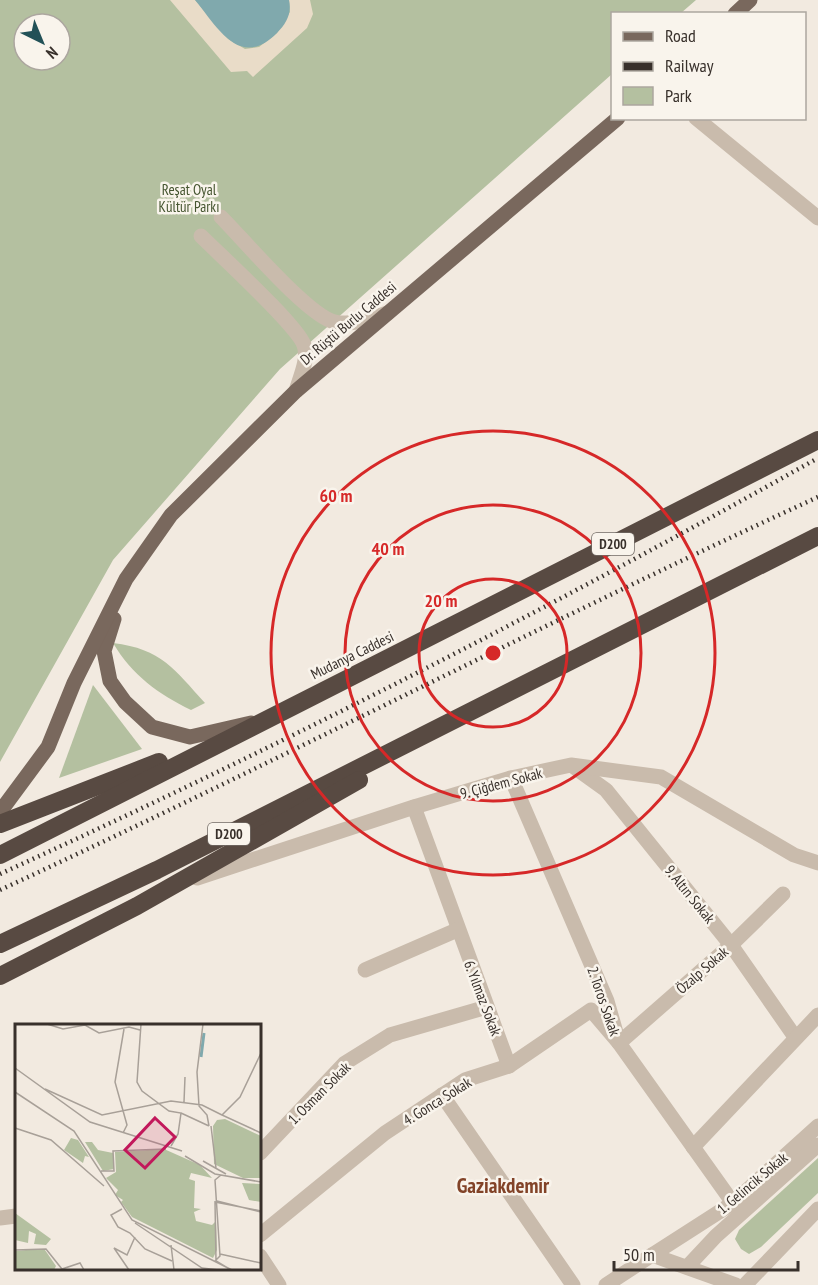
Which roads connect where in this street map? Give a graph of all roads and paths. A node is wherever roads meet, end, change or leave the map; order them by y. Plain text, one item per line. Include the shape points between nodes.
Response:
1 (750, 0) edge
2 (737, 12) edge
3 (616, 120) edge
4 (698, 120) edge
5 (221, 217) dead end
6 (818, 218) edge
7 (201, 236) dead end
8 (388, 313) junction
9 (296, 391) junction
10 (818, 440) edge
11 (818, 536) edge
12 (126, 579) junction
13 (456, 720) junction
14 (260, 721) junction
15 (571, 765) junction
16 (512, 778) junction
17 (414, 807) junction
18 (0, 812) edge
19 (0, 824) edge
20 (0, 855) edge
21 (818, 863) edge
22 (174, 886) junction
23 (783, 894) dead end
24 (457, 930) junction
25 (0, 944) edge
26 (731, 945) junction
27 (364, 970) dead end
28 (0, 976) edge
29 (487, 1007) junction
30 (818, 1015) edge
31 (795, 1037) junction
32 (619, 1043) junction
33 (509, 1066) junction
34 (442, 1095) junction
35 (818, 1126) edge
36 (818, 1145) edge
37 (693, 1147) junction
38 (261, 1152) edge
39 (733, 1203) junction
40 (818, 1209) edge
41 (15, 1216) edge
42 (0, 1218) edge
43 (261, 1234) edge
44 (652, 1255) junction
45 (261, 1258) edge
46 (687, 1267) junction
47 (279, 1285) edge
48 (573, 1285) edge
49 (606, 1285) edge
50 (736, 1285) edge
51 (746, 1285) edge

1 - 2 main road
3 - 8 main road, Dr. Rüştü Burlu Caddesi
4 - 6 street
5 - 8 street via 313,311 334,322 359,322
7 - 9 street via 304,345 305,362
8 - 9 main road, Dr. Rüştü Burlu Caddesi
9 - 12 main road, Dr. Rüştü Burlu Caddesi via 171,515
10 - 14 highway, Mudanya Caddesi / D200
11 - 13 highway, D200
12 - 14 main road via 104,651 110,681 125,702 152,727 190,736
12 - 18 main road via 74,683 48,747
13 - 22 highway via 330,798
13 - 25 highway, D200
14 - 19 highway
14 - 20 highway, Mudanya Caddesi / D200
15 - 16 street, 9. Çiğdem Sokak
15 - 21 street, 9. Çiğdem Sokak via 661,777 794,855
15 - 26 street, 9. Altın Sokak via 606,790
16 - 17 street, 9. Çiğdem Sokak
16 - 32 street, 2. Toros Sokak via 607,1000
17 - 22 street, 9. Çiğdem Sokak
17 - 24 street, 6. Yılmaz Sokak
22 - 28 highway
23 - 26 street, Özalp Sokak
24 - 27 street
24 - 29 street, 6. Yılmaz Sokak
26 - 31 street, 9. Altın Sokak
26 - 32 street, Özalp Sokak
29 - 33 street, 6. Yılmaz Sokak
29 - 38 street, 1. Osman Sokak via 390,1035 345,1063
30 - 31 street
31 - 37 street
32 - 33 street, 4. Gonca Sokak via 591,1010
32 - 37 street, 2. Toros Sokak
33 - 34 street, 4. Gonca Sokak via 465,1080
34 - 43 street, 4. Gonca Sokak via 385,1133
34 - 48 street
35 - 39 street, 1. Gelincik Sokak
36 - 46 street
37 - 39 street, 2. Toros Sokak
39 - 44 street, 1. Gelincik Sokak
40 - 51 street
41 - 42 street
44 - 46 street
44 - 49 street, 1. Gelincik Sokak
45 - 47 street
46 - 50 street

